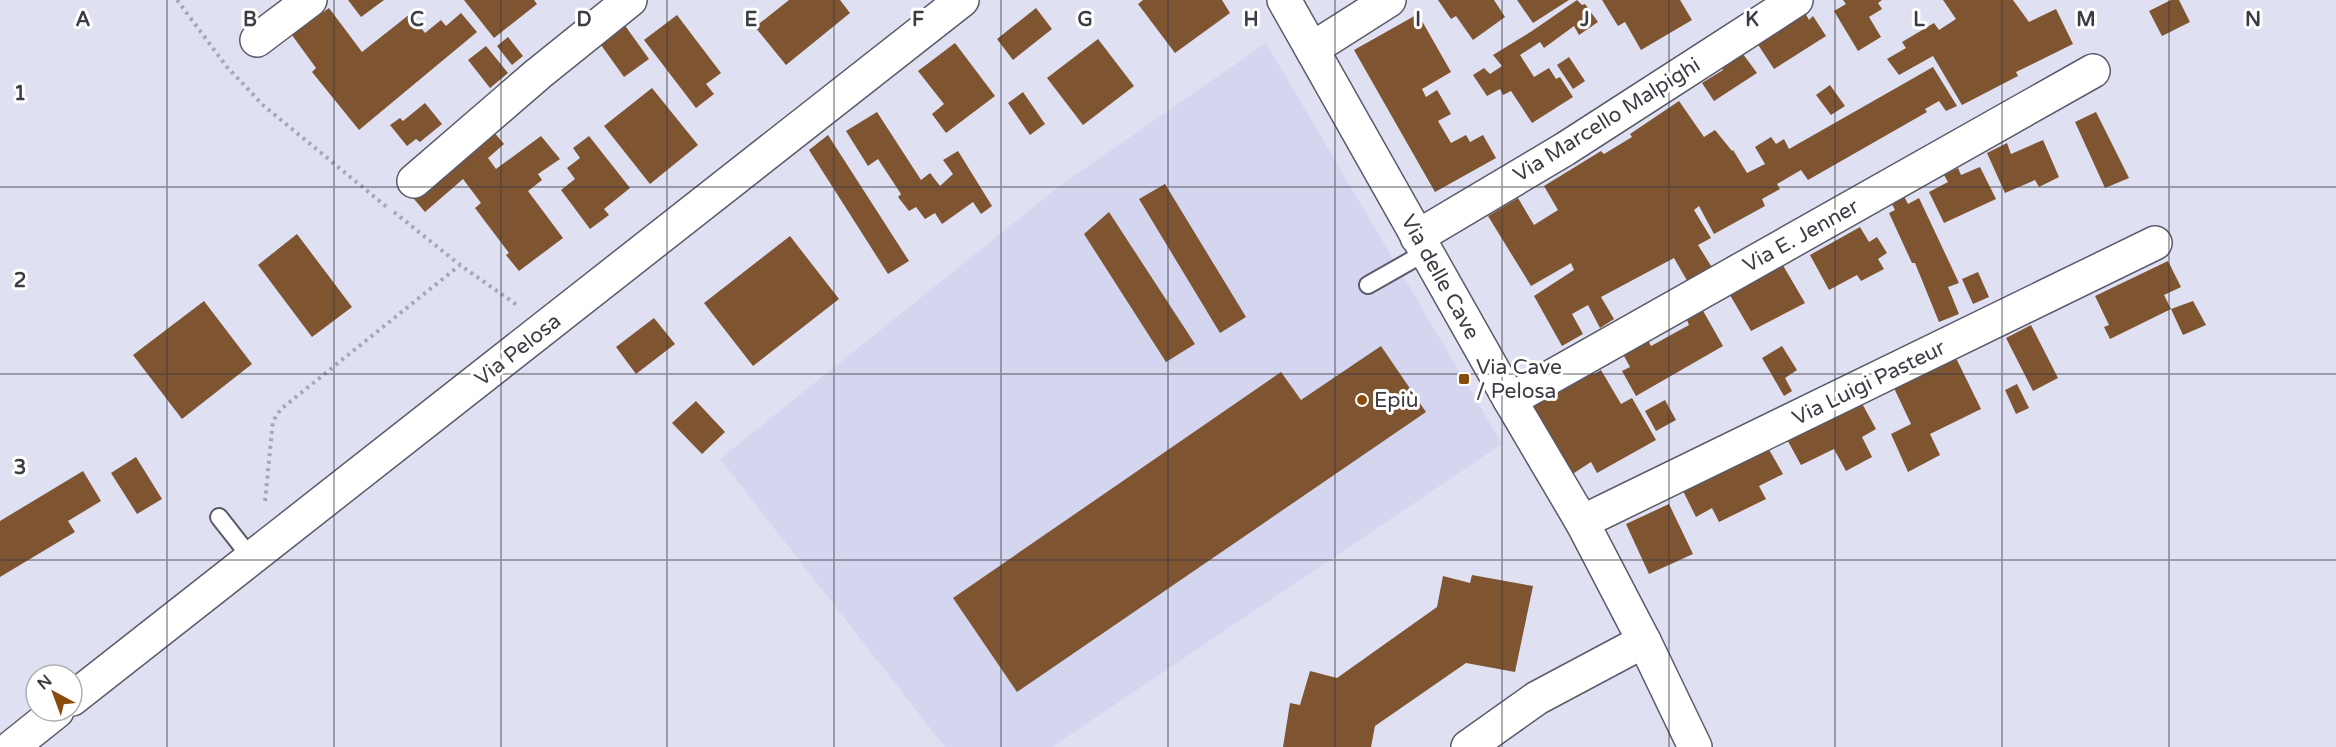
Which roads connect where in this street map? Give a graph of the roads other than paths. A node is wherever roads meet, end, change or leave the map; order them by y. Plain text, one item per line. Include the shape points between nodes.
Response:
1 (310, 0) edge
2 (630, 0) edge
3 (962, 0) edge
4 (1284, 0) edge
5 (1389, 0) edge
6 (1796, 0) edge
7 (257, 40) dead end
8 (1312, 49) junction
9 (2093, 71) dead end
10 (414, 181) dead end
11 (2155, 243) dead end
12 (1422, 245) junction
13 (1368, 285) dead end
14 (1510, 400) junction
15 (219, 518) dead end
16 (1582, 522) junction
17 (244, 549) junction
18 (1644, 641) junction
19 (84, 689) edge
20 (42, 723) edge
21 (12, 747) edge
22 (1468, 747) edge
23 (1695, 747) edge

1 - 7 street
2 - 10 street
3 - 17 street, Via Pelosa via 546,328
4 - 8 street, Via delle Cave
5 - 8 street
6 - 12 street, Via Marcello Malpighi
8 - 12 street, Via delle Cave
9 - 14 street, Via E. Jenner
11 - 16 street, Via Luigi Pasteur
12 - 13 lane
12 - 14 street, Via delle Cave
14 - 16 street, Via delle Cave
15 - 17 lane
16 - 18 street, Via delle Cave
17 - 19 street, Via Pelosa
18 - 22 street via 1537,698
18 - 23 street, Via delle Cave
20 - 21 street

